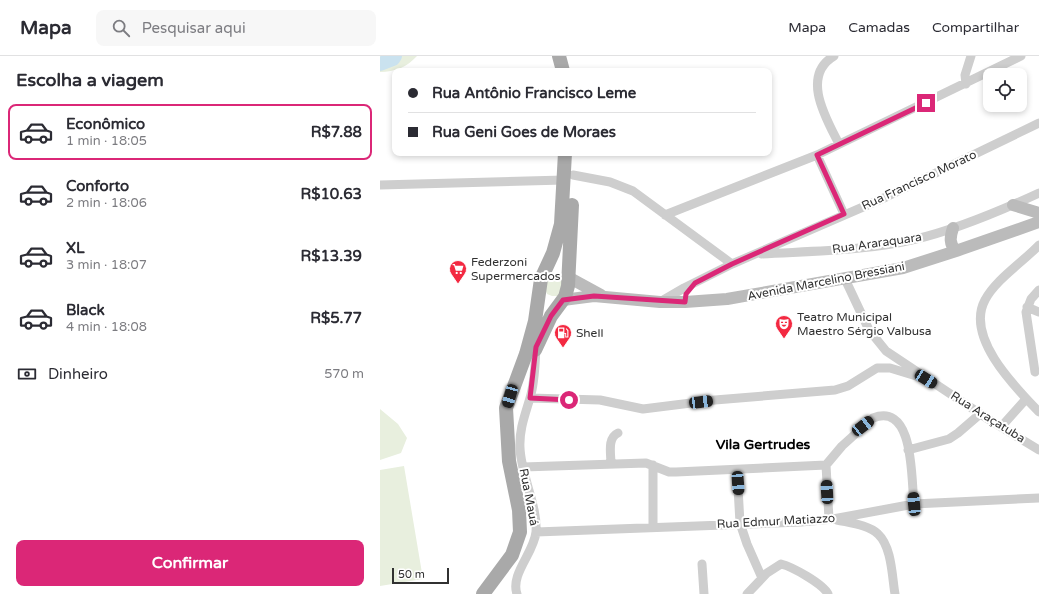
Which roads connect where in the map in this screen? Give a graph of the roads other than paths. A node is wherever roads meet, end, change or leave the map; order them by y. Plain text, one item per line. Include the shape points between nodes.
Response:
1 (559, 56) edge
2 (569, 56) edge
3 (834, 56) edge
4 (971, 56) edge
5 (1021, 56) edge
6 (562, 68) edge
7 (572, 68) edge
8 (966, 84) junction
9 (1039, 123) edge
10 (839, 144) junction
11 (817, 155) junction
12 (566, 156) edge
13 (573, 156) edge
14 (569, 177) junction
15 (380, 185) edge
16 (1039, 193) edge
17 (1013, 205) junction
18 (844, 214) junction
19 (665, 215) junction
20 (1038, 222) edge
21 (953, 228) junction
22 (1039, 245) edge
23 (956, 251) junction
24 (755, 255) junction
25 (732, 264) junction
26 (543, 275) junction
27 (568, 277) junction
28 (845, 279) junction
29 (695, 283) junction
30 (1039, 290) edge
31 (539, 291) junction
32 (606, 297) junction
33 (563, 300) junction
34 (660, 302) junction
35 (685, 302) junction
36 (1027, 307) junction
37 (1039, 312) edge
38 (536, 347) junction
39 (1035, 372) dead end
40 (926, 379) junction
41 (530, 398) junction
42 (1026, 399) junction
43 (1039, 412) edge
44 (980, 414) junction
45 (1002, 427) junction
46 (507, 430) junction
47 (618, 433) dead end
48 (908, 450) junction
49 (1039, 450) edge
50 (611, 464) junction
51 (653, 465) junction
52 (826, 465) junction
53 (523, 467) junction
54 (737, 470) junction
55 (1037, 496) edge
56 (914, 504) junction
57 (831, 519) junction
58 (740, 523) junction
59 (653, 527) junction
60 (536, 532) junction
61 (702, 564) dead end
62 (762, 578) junction
63 (483, 594) edge
64 (517, 594) edge
65 (704, 594) edge
66 (747, 594) edge
67 (828, 594) edge
68 (895, 594) edge

1 - 6 main road
2 - 7 main road
3 - 10 street via 824,64 820,72 818,91 821,106
4 - 8 street via 965,74
5 - 8 street
8 - 10 street
9 - 18 street, Rua Francisco Morato via 886,197
10 - 11 street
11 - 18 street
11 - 19 street
12 - 14 main road
13 - 14 main road
14 - 15 street
14 - 19 street via 610,182 633,191
14 - 26 main road via 561,224 553,253
14 - 27 main road
16 - 17 street, Rua Araraquara
17 - 20 street
17 - 21 street, Rua Araraquara
18 - 24 street, Rua Francisco Morato
19 - 25 street
20 - 23 street, Avenida Marcelino Bressiani
21 - 23 street via 950,242
21 - 24 street, Rua Araraquara via 915,239 880,245
22 - 42 street via 995,286 985,299 980,320 987,346
23 - 28 street, Avenida Marcelino Bressiani via 903,268
24 - 25 street
25 - 29 street
26 - 27 main road via 555,271
26 - 31 main road
27 - 32 street
27 - 33 main road
28 - 35 street, Avenida Marcelino Bressiani via 727,300
28 - 40 street, Rua Araçatuba via 869,330 877,341 886,351
29 - 34 street
29 - 35 street via 686,294
30 - 36 street
31 - 33 main road via 549,300
31 - 46 main road via 531,336 506,408
32 - 33 street, Avenida Marcelino Bressiani via 588,296
32 - 34 street, Avenida Marcelino Bressiani
33 - 38 main road via 551,316
34 - 35 street, Avenida Marcelino Bressiani
36 - 37 street
36 - 39 street via 1026,319
38 - 41 street, Rua Mauá
38 - 46 main road
40 - 41 street via 890,368 877,368 848,386 835,390 643,409 600,400
40 - 44 street, Rua Araçatuba
41 - 53 street, Rua Mauá via 520,436
42 - 43 street
42 - 45 street
44 - 45 street, Rua Araçatuba
44 - 48 street via 950,439
45 - 49 street, Rua Araçatuba
46 - 63 main road via 520,532 512,555
47 - 50 street via 611,440
48 - 52 street via 903,429 897,420 891,416 880,416 863,426
48 - 56 street
50 - 51 street
50 - 53 street
51 - 54 street via 669,472
51 - 59 street
52 - 54 street
52 - 57 street
53 - 60 street, Rua Mauá
54 - 58 street
55 - 56 street, Rua Edmur Matiazzo
56 - 57 street, Rua Edmur Matiazzo
57 - 58 street, Rua Edmur Matiazzo
57 - 68 street via 870,529 878,534 887,549
58 - 59 street, Rua Edmur Matiazzo
58 - 62 street via 746,544
59 - 60 street, Rua Edmur Matiazzo
60 - 64 street, Rua Mauá via 515,581
61 - 65 street
62 - 66 street
62 - 67 street via 772,568 781,564 817,583

